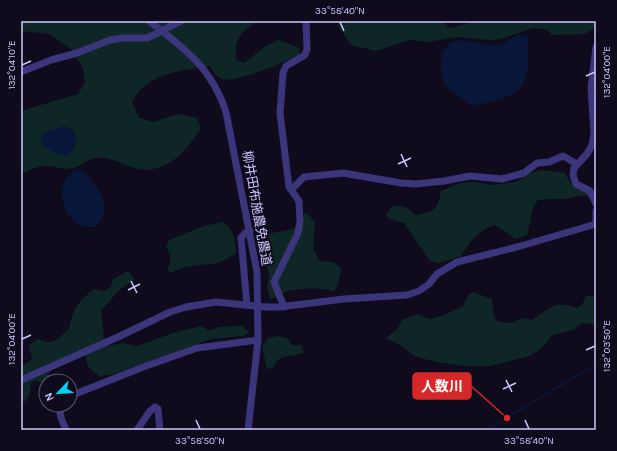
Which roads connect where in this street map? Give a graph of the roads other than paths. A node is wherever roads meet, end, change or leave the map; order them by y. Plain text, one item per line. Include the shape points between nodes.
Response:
1 (149, 21) edge
2 (181, 21) edge
3 (306, 21) edge
4 (596, 47) edge
5 (21, 72) edge
6 (577, 164) junction
7 (292, 189) junction
8 (596, 204) edge
9 (596, 211) edge
10 (596, 220) edge
11 (596, 224) edge
12 (250, 232) junction
13 (247, 305) junction
14 (284, 307) junction
15 (258, 340) junction
16 (21, 380) edge
17 (78, 393) edge
18 (60, 413) edge
19 (251, 429) edge
20 (66, 430) edge
21 (137, 430) edge
22 (160, 430) edge

1 - 12 street, 柳井田布施農免農道 via 197,60 217,88 230,126
2 - 5 street, bridge via 147,38 110,40 77,54 51,60
3 - 7 street via 305,54 286,66 282,80 280,127 289,186
4 - 6 street via 591,88 594,133 592,145
6 - 7 street via 563,156 549,162 537,163 524,173 502,180 470,176 416,184 343,174 308,176 301,179
6 - 8 street via 574,168 574,180 576,184 590,191
7 - 14 street via 298,201 298,233 274,282
9 - 10 street
11 - 14 street via 457,262 437,274 419,291 407,295 344,299
12 - 13 street via 241,238
12 - 15 street, 柳井田布施農免農道 via 257,272
13 - 14 street, bridge
13 - 16 street via 216,302 170,312 118,338
15 - 17 street via 197,348
15 - 19 street, 柳井田布施農免農道
18 - 20 street
21 - 22 street via 155,407 159,413

